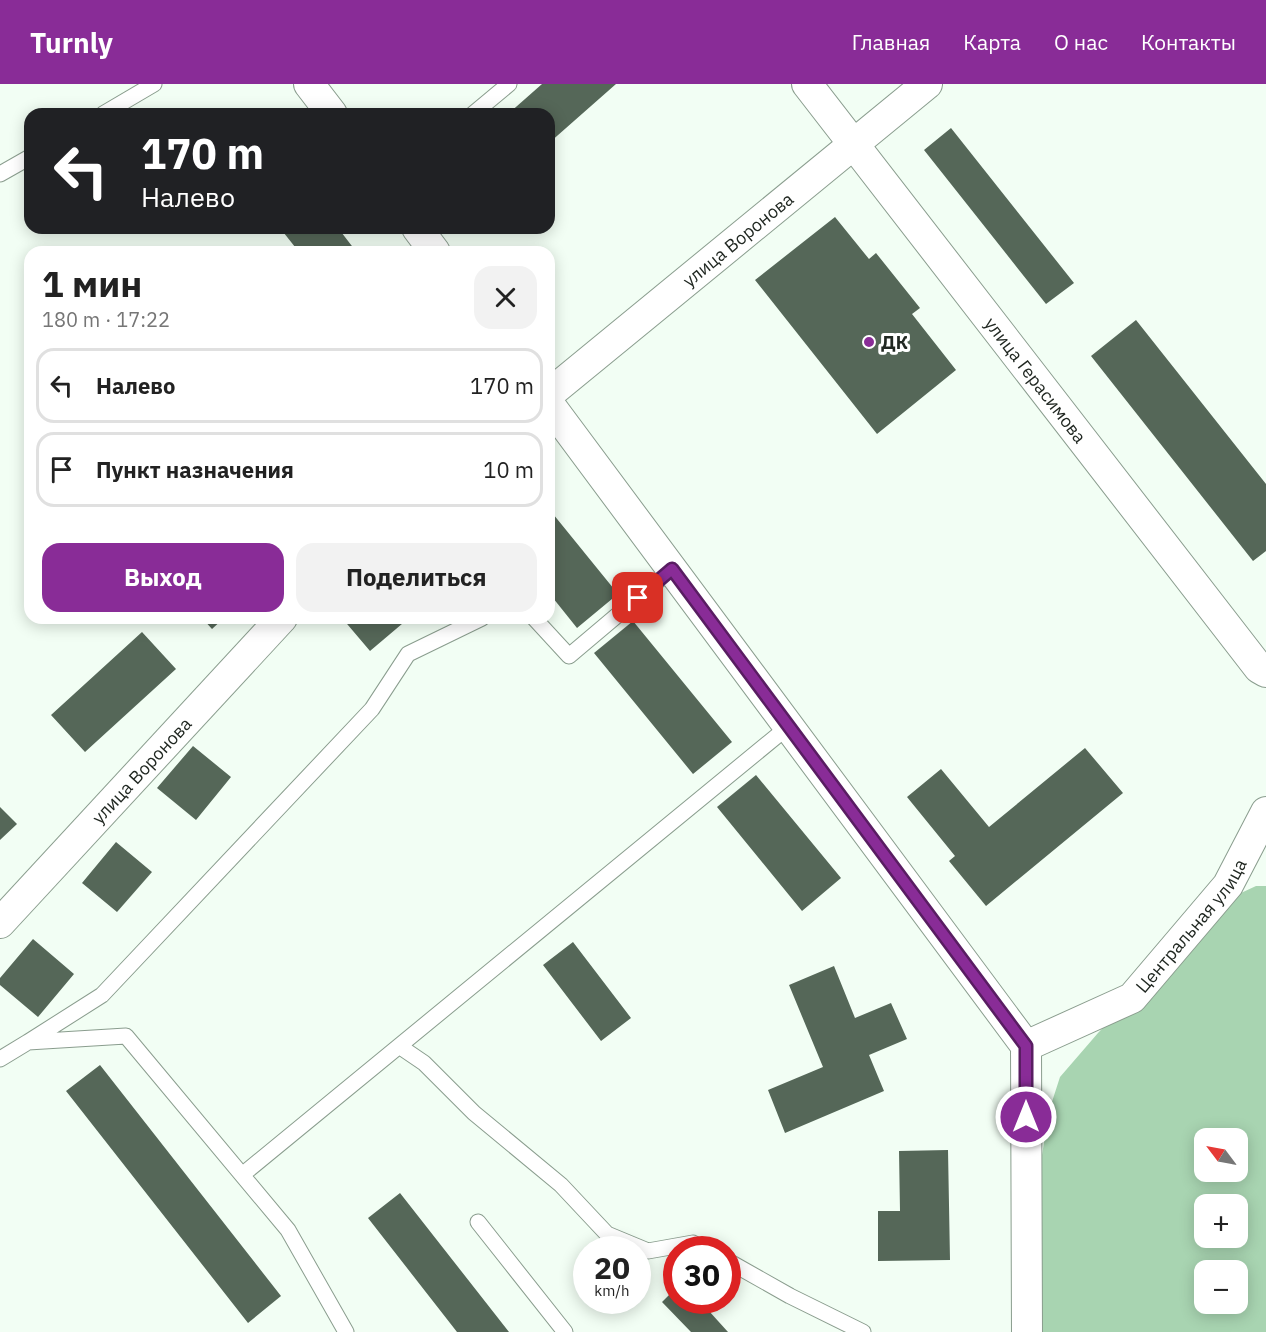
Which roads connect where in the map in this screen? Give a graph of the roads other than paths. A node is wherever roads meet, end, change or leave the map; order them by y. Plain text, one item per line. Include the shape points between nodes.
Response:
1 (154, 84) edge
2 (309, 84) edge
3 (509, 84) edge
4 (807, 84) edge
5 (927, 84) edge
6 (113, 108) edge
7 (327, 108) edge
8 (479, 108) edge
9 (854, 143) junction
10 (24, 160) edge
11 (0, 174) edge
12 (555, 389) edge
13 (555, 412) edge
14 (672, 569) junction
15 (276, 624) edge
16 (470, 624) edge
17 (540, 624) edge
18 (1266, 672) edge
19 (789, 726) junction
20 (1266, 812) edge
21 (0, 923) edge
22 (28, 1042) junction
23 (399, 1046) junction
24 (1026, 1046) junction
25 (0, 1059) edge
26 (242, 1176) junction
27 (478, 1222) dead end
28 (663, 1248) edge
29 (741, 1268) edge
30 (346, 1332) edge
31 (565, 1332) edge
32 (863, 1332) edge
33 (1020, 1332) edge

1 - 6 lane
2 - 7 street
3 - 8 lane
4 - 9 street, улица Герасимова
5 - 9 street, улица Воронова
9 - 12 street, улица Воронова
9 - 18 street, улица Герасимова via 1259,668
10 - 11 lane
13 - 14 street
14 - 17 lane via 569,656
14 - 19 street
15 - 21 street, улица Воронова
16 - 22 lane via 408,654 372,710 102,994
19 - 23 lane
19 - 24 street
20 - 24 street, Центральная улица via 1228,885 1132,998
22 - 25 lane
22 - 26 lane via 126,1036
23 - 26 lane
23 - 28 lane via 424,1063 474,1113 561,1185 607,1234 648,1251
24 - 33 street
26 - 30 lane via 288,1230
27 - 31 lane
29 - 32 lane

